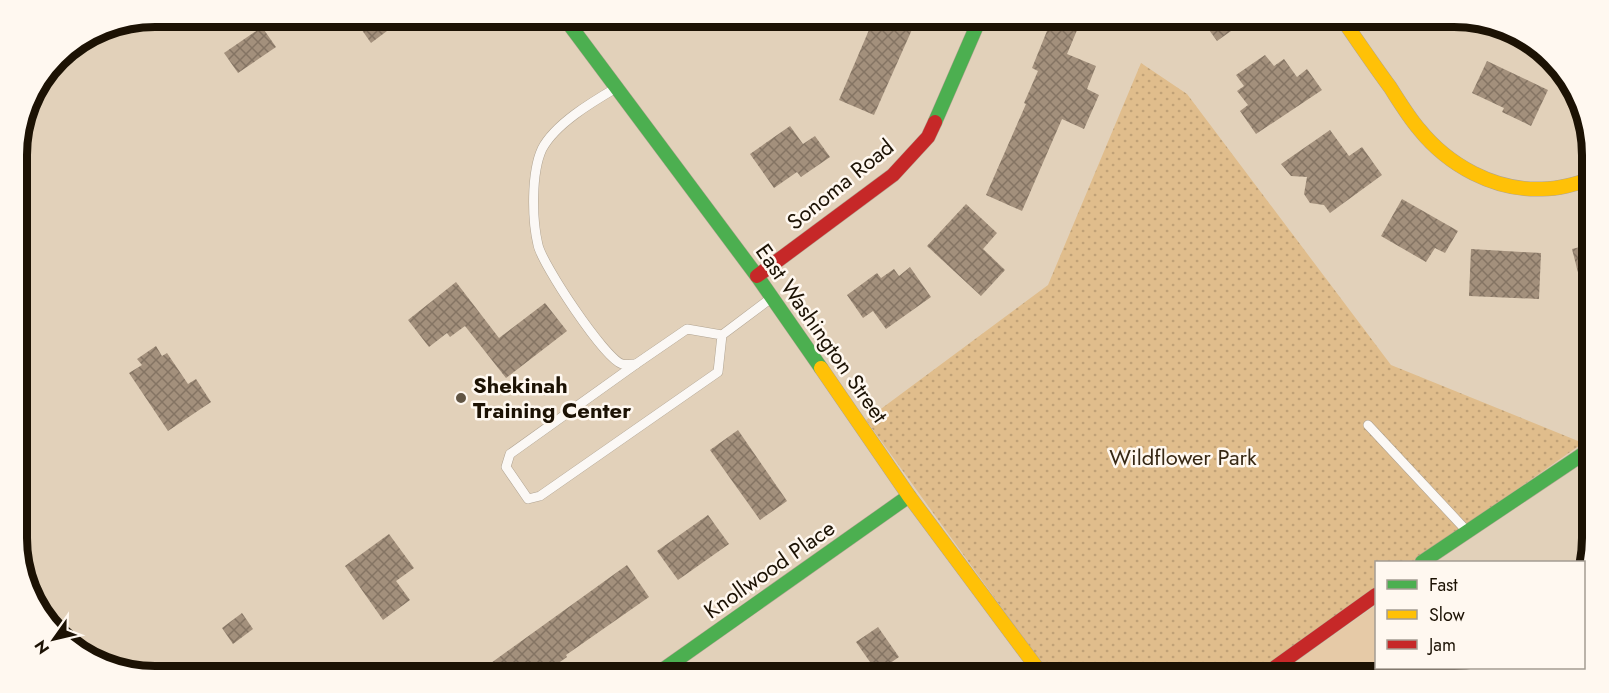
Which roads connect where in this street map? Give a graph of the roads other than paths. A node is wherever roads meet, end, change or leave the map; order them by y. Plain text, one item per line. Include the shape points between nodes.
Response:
1 (571, 27) edge
2 (976, 27) edge
3 (1348, 27) edge
4 (616, 88) junction
5 (1582, 182) edge
6 (757, 276) junction
7 (772, 298) junction
8 (722, 335) junction
9 (636, 364) junction
10 (1368, 425) dead end
11 (1582, 455) edge
12 (909, 496) junction
13 (1467, 531) junction
14 (1423, 561) edge
15 (1375, 596) edge
16 (668, 666) edge
17 (1036, 666) edge
18 (1277, 666) edge

1 - 4 street, East Washington Street
2 - 6 street, Sonoma Road via 928,137 893,175
3 - 5 street via 1419,129 1457,165 1489,182 1530,190
4 - 6 street, East Washington Street
4 - 9 lane via 557,130 543,149 533,182 535,215 538,246 553,278 607,353 622,364
6 - 7 street, East Washington Street
7 - 8 lane
7 - 12 street, East Washington Street
8 - 9 lane via 687,329
8 - 9 lane via 718,372 540,496 528,499 506,467 510,454
10 - 13 lane
11 - 13 street
12 - 16 street, Knollwood Place
12 - 17 street, East Washington Street
13 - 14 street
15 - 18 street

